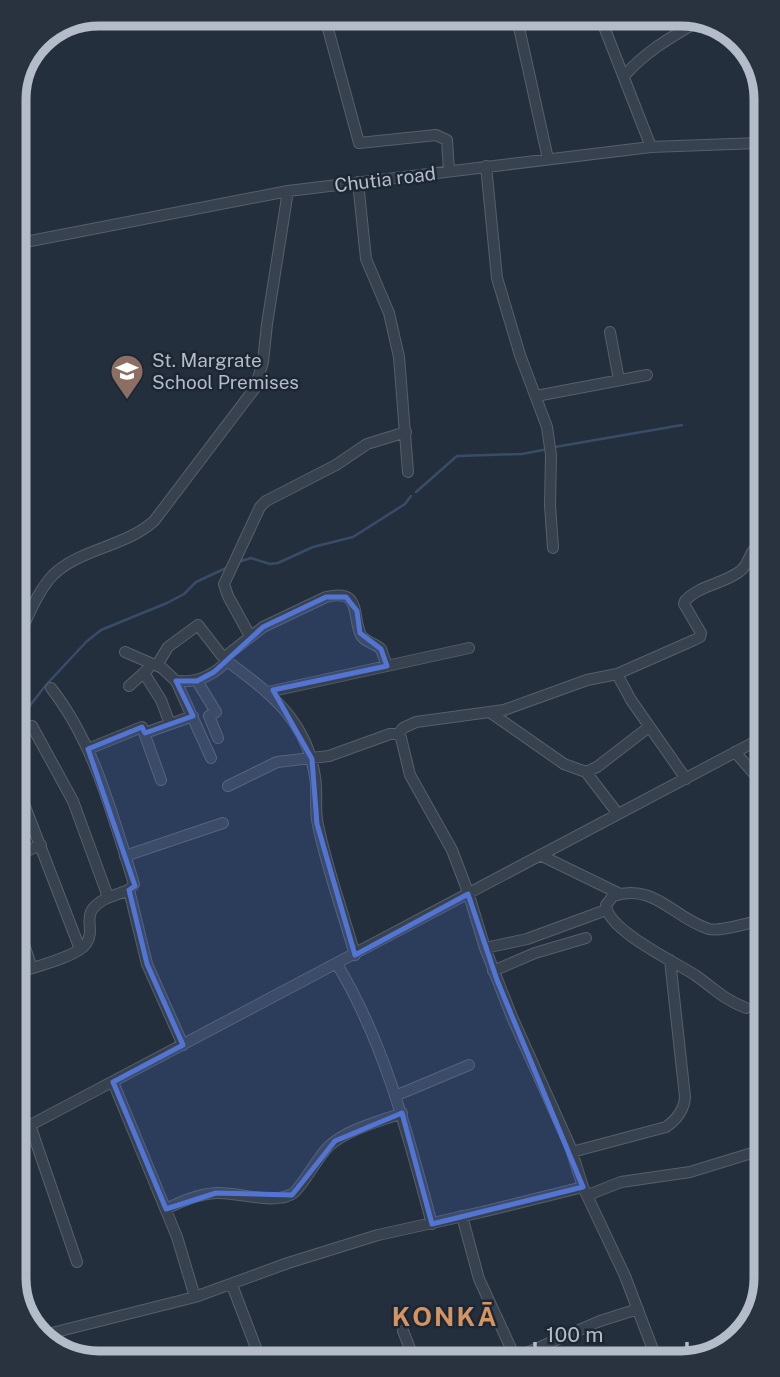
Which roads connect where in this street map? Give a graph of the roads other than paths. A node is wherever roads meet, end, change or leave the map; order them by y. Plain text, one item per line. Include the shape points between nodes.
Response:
1 (327, 26) edge
2 (519, 26) edge
3 (604, 26) edge
4 (688, 27) edge
5 (624, 76) junction
6 (754, 143) edge
7 (651, 147) junction
8 (548, 159) junction
9 (486, 166) junction
10 (449, 171) junction
11 (358, 182) junction
12 (288, 191) junction
13 (26, 242) edge
14 (610, 332) dead end
15 (647, 375) dead end
16 (619, 380) junction
17 (536, 396) junction
18 (407, 432) junction
19 (408, 471) dead end
20 (553, 548) dead end
21 (754, 548) edge
22 (26, 621) edge
23 (250, 636) junction
24 (470, 648) dead end
25 (125, 652) dead end
26 (227, 658) junction
27 (155, 664) junction
28 (387, 666) junction
29 (144, 673) junction
30 (617, 674) junction
31 (176, 681) junction
32 (197, 681) junction
33 (129, 686) dead end
34 (51, 688) dead end
35 (268, 692) junction
36 (491, 713) junction
37 (193, 716) junction
38 (170, 724) junction
39 (32, 726) dead end
40 (649, 727) junction
41 (145, 733) junction
42 (398, 734) junction
43 (218, 738) dead end
44 (754, 742) edge
45 (88, 749) junction
46 (736, 752) junction
47 (211, 758) dead end
48 (312, 758) junction
49 (586, 772) junction
50 (754, 774) edge
51 (686, 779) junction
52 (161, 780) dead end
53 (228, 786) dead end
54 (26, 808) edge
55 (618, 814) junction
56 (223, 823) dead end
57 (41, 845) junction
58 (26, 851) edge
59 (540, 855) junction
60 (125, 856) junction
61 (129, 890) junction
62 (468, 894) junction
63 (620, 894) junction
64 (107, 898) junction
65 (606, 910) junction
66 (754, 922) edge
67 (586, 938) dead end
68 (485, 948) junction
69 (80, 949) junction
70 (26, 950) edge
71 (355, 955) junction
72 (670, 960) junction
73 (337, 964) junction
74 (32, 968) junction
75 (26, 970) edge
76 (494, 971) junction
77 (746, 1008) dead end
78 (183, 1045) junction
79 (469, 1065) dead end
80 (113, 1082) junction
81 (395, 1096) junction
82 (402, 1113) junction
83 (26, 1128) edge
84 (572, 1152) junction
85 (754, 1152) edge
86 (585, 1191) junction
87 (166, 1209) junction
88 (462, 1216) junction
89 (432, 1224) junction
90 (78, 1262) dead end
91 (232, 1284) junction
92 (195, 1297) junction
93 (638, 1309) junction
94 (403, 1331) dead end
95 (51, 1333) edge
96 (257, 1351) edge
97 (411, 1351) edge
98 (513, 1351) edge
99 (530, 1351) edge
100 (654, 1351) edge

1 - 10 street via 359,143 436,135 447,139
2 - 8 street
3 - 5 street
4 - 5 street via 640,57
5 - 7 street
6 - 7 street, Chutia road
7 - 8 street, Chutia road
8 - 9 street, Chutia road
9 - 10 street, Chutia road
9 - 17 street via 497,278
10 - 11 street, Chutia road
11 - 12 street, Chutia road
11 - 18 street via 366,259 397,348
12 - 13 street, Chutia road
12 - 22 street via 263,362 255,388 154,521 136,535 71,563 53,576
14 - 16 street
15 - 16 street
16 - 17 street
17 - 20 street via 551,455
18 - 19 street
18 - 23 street via 367,444 260,507 224,584
21 - 30 street via 737,574 685,601 700,637
23 - 26 street
23 - 28 street via 339,594 353,604 360,633 381,649
24 - 28 street
25 - 27 street
26 - 27 street via 198,625 168,647
26 - 32 street
26 - 35 street
27 - 29 street
27 - 31 street
28 - 35 street
29 - 33 street
29 - 38 street
30 - 36 street
30 - 40 street
31 - 32 street
31 - 37 street
32 - 43 street via 216,712 209,716
34 - 45 street
35 - 48 street via 296,724
36 - 42 street via 416,722
36 - 49 street via 564,764
37 - 38 street
37 - 47 street
38 - 41 street
39 - 64 street via 73,801
40 - 49 street
40 - 51 street
41 - 45 street via 142,727
41 - 52 street
42 - 48 street
42 - 62 street via 410,775 440,825
44 - 46 street
45 - 60 street
46 - 50 street
46 - 51 street
48 - 53 street via 277,762
48 - 71 street via 317,824
49 - 55 street
51 - 55 street
54 - 57 street
55 - 59 street
56 - 60 street
57 - 58 street
57 - 69 street
59 - 62 street
59 - 63 street
60 - 61 street via 134,884
61 - 64 street
61 - 78 street via 147,964
62 - 68 street
62 - 71 street
63 - 65 street via 610,900
63 - 66 street via 646,895 709,929
64 - 69 street via 91,909 88,940
65 - 68 street via 538,936
65 - 72 street via 629,934
67 - 76 street
68 - 76 street
69 - 74 street
70 - 74 street
71 - 73 street
72 - 77 street
72 - 84 street via 685,1097 681,1111 666,1127
73 - 78 street
73 - 81 street via 362,1012
74 - 75 street
76 - 84 street
78 - 80 street
79 - 81 street
80 - 83 street
80 - 87 street
81 - 82 street
82 - 87 street via 335,1141 292,1195 197,1195
82 - 89 street
83 - 90 street
84 - 86 street
85 - 86 street via 690,1172
86 - 88 street
86 - 93 street
87 - 92 street
88 - 89 street
88 - 98 street via 479,1279
89 - 91 street via 341,1245
91 - 92 street
91 - 96 street
92 - 95 street
93 - 99 street
93 - 100 street
94 - 97 street

